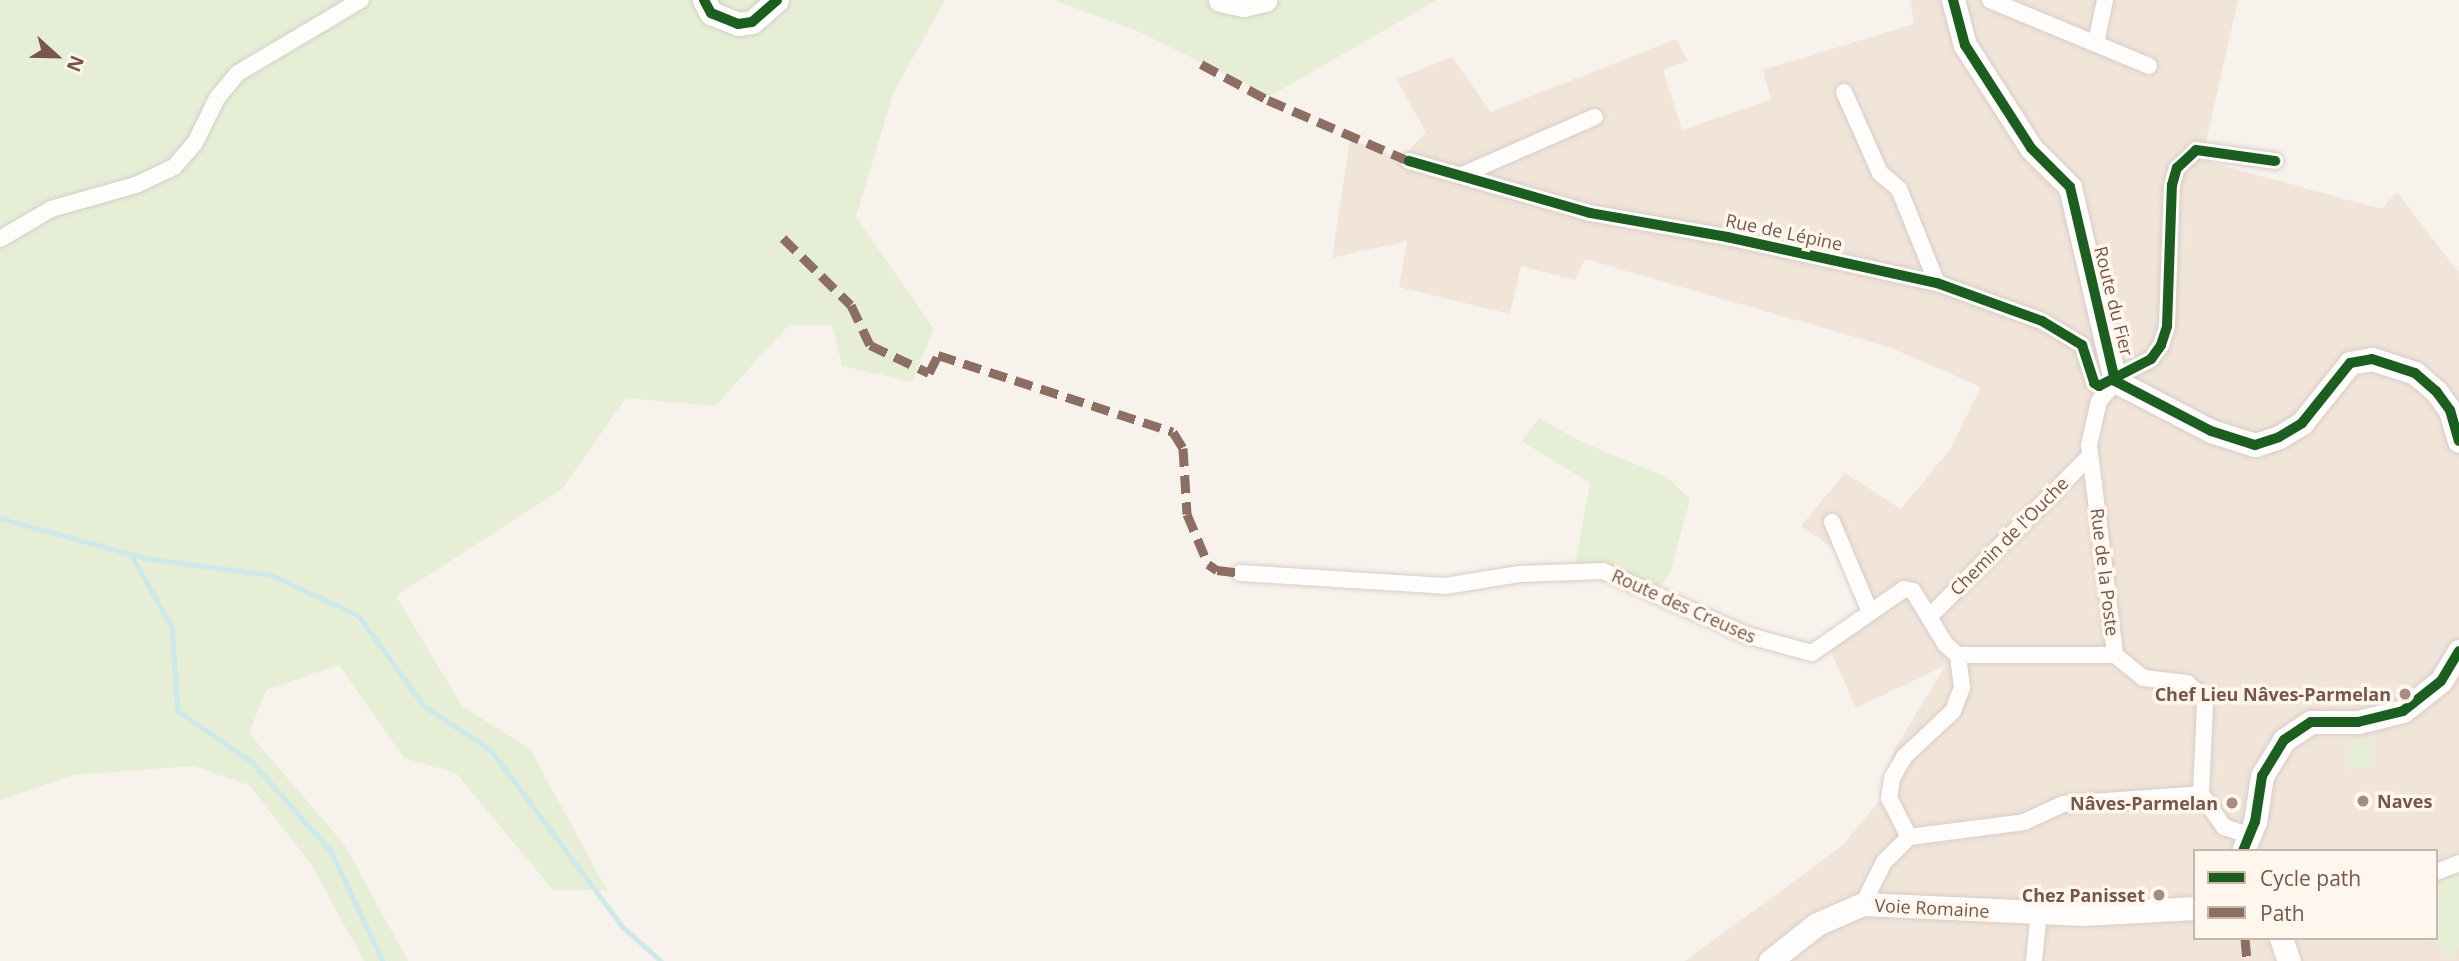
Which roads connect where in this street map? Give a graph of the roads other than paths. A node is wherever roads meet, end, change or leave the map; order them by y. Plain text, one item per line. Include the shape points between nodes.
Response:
1 (361, 0) edge
2 (704, 0) edge
3 (777, 0) edge
4 (1220, 0) edge
5 (1265, 0) edge
6 (1953, 0) edge
7 (1990, 0) edge
8 (2105, 0) edge
9 (2096, 43) junction
10 (2149, 66) dead end
11 (1844, 92) dead end
12 (1595, 117) dead end
13 (1409, 161) dead end
14 (2275, 161) dead end
15 (1462, 175) junction
16 (0, 239) edge
17 (1937, 283) junction
18 (2115, 381) junction
19 (2459, 441) edge
20 (2090, 456) junction
21 (1832, 522) dead end
22 (1240, 572) dead end
23 (1870, 612) junction
24 (1929, 617) junction
25 (2459, 651) edge
26 (1958, 655) junction
27 (2115, 655) junction
28 (2201, 794) junction
29 (1909, 837) junction
30 (2246, 843) edge
31 (2459, 863) edge
32 (2438, 871) edge
33 (1863, 904) junction
34 (2193, 908) edge
35 (2039, 912) junction
36 (2282, 940) edge
37 (1770, 961) edge
38 (2034, 961) edge
39 (2289, 961) edge

1 - 16 street via 238,73 217,99 195,143 174,167 136,185 51,209
2 - 3 main road via 711,13 738,24 752,22
4 - 5 main road via 1243,5
6 - 18 main road, Route du Fier via 1965,45 2031,148 2070,187
7 - 9 street
8 - 9 street
9 - 10 street
11 - 17 street via 1880,173 1899,189
12 - 15 street
13 - 15 street, Rue de Lépine
14 - 18 street via 2196,150 2178,168 2172,185 2167,326 2151,359
15 - 17 street, Rue de Lépine via 1590,214 1727,237
17 - 18 street, Rue de Lépine via 2042,321 2082,345 2094,383 2105,386
18 - 19 main road, Route du Fier via 2211,431 2255,445 2279,438 2302,422 2350,363 2372,359 2395,363 2416,373 2436,391 2450,410
18 - 20 street, Rue de la Poste via 2099,401
20 - 24 street, Chemin de l'Ouche
20 - 27 street, Rue de la Poste
21 - 23 street
22 - 23 street, Route des Creuses via 1445,586 1519,574 1603,570 1746,635 1812,653
23 - 24 street, Route des Creuses via 1904,589 1913,592
24 - 26 street, Route des Creuses via 1950,651
25 - 30 main road via 2441,681 2403,711 2358,722 2311,722 2284,740 2262,776 2255,822
26 - 27 street
26 - 29 street via 1962,688 1953,711 1904,757 1892,778 1889,798
27 - 28 street, Rue de la Poste via 2143,678 2187,683 2202,696
28 - 29 street via 2063,804 2024,822
28 - 30 street via 2224,827
29 - 33 street via 1884,862
31 - 32 street
33 - 35 main road, Voie Romaine
33 - 37 main road, Voie Romaine via 1816,924
34 - 35 main road, Voie Romaine
35 - 38 street
36 - 39 main road

